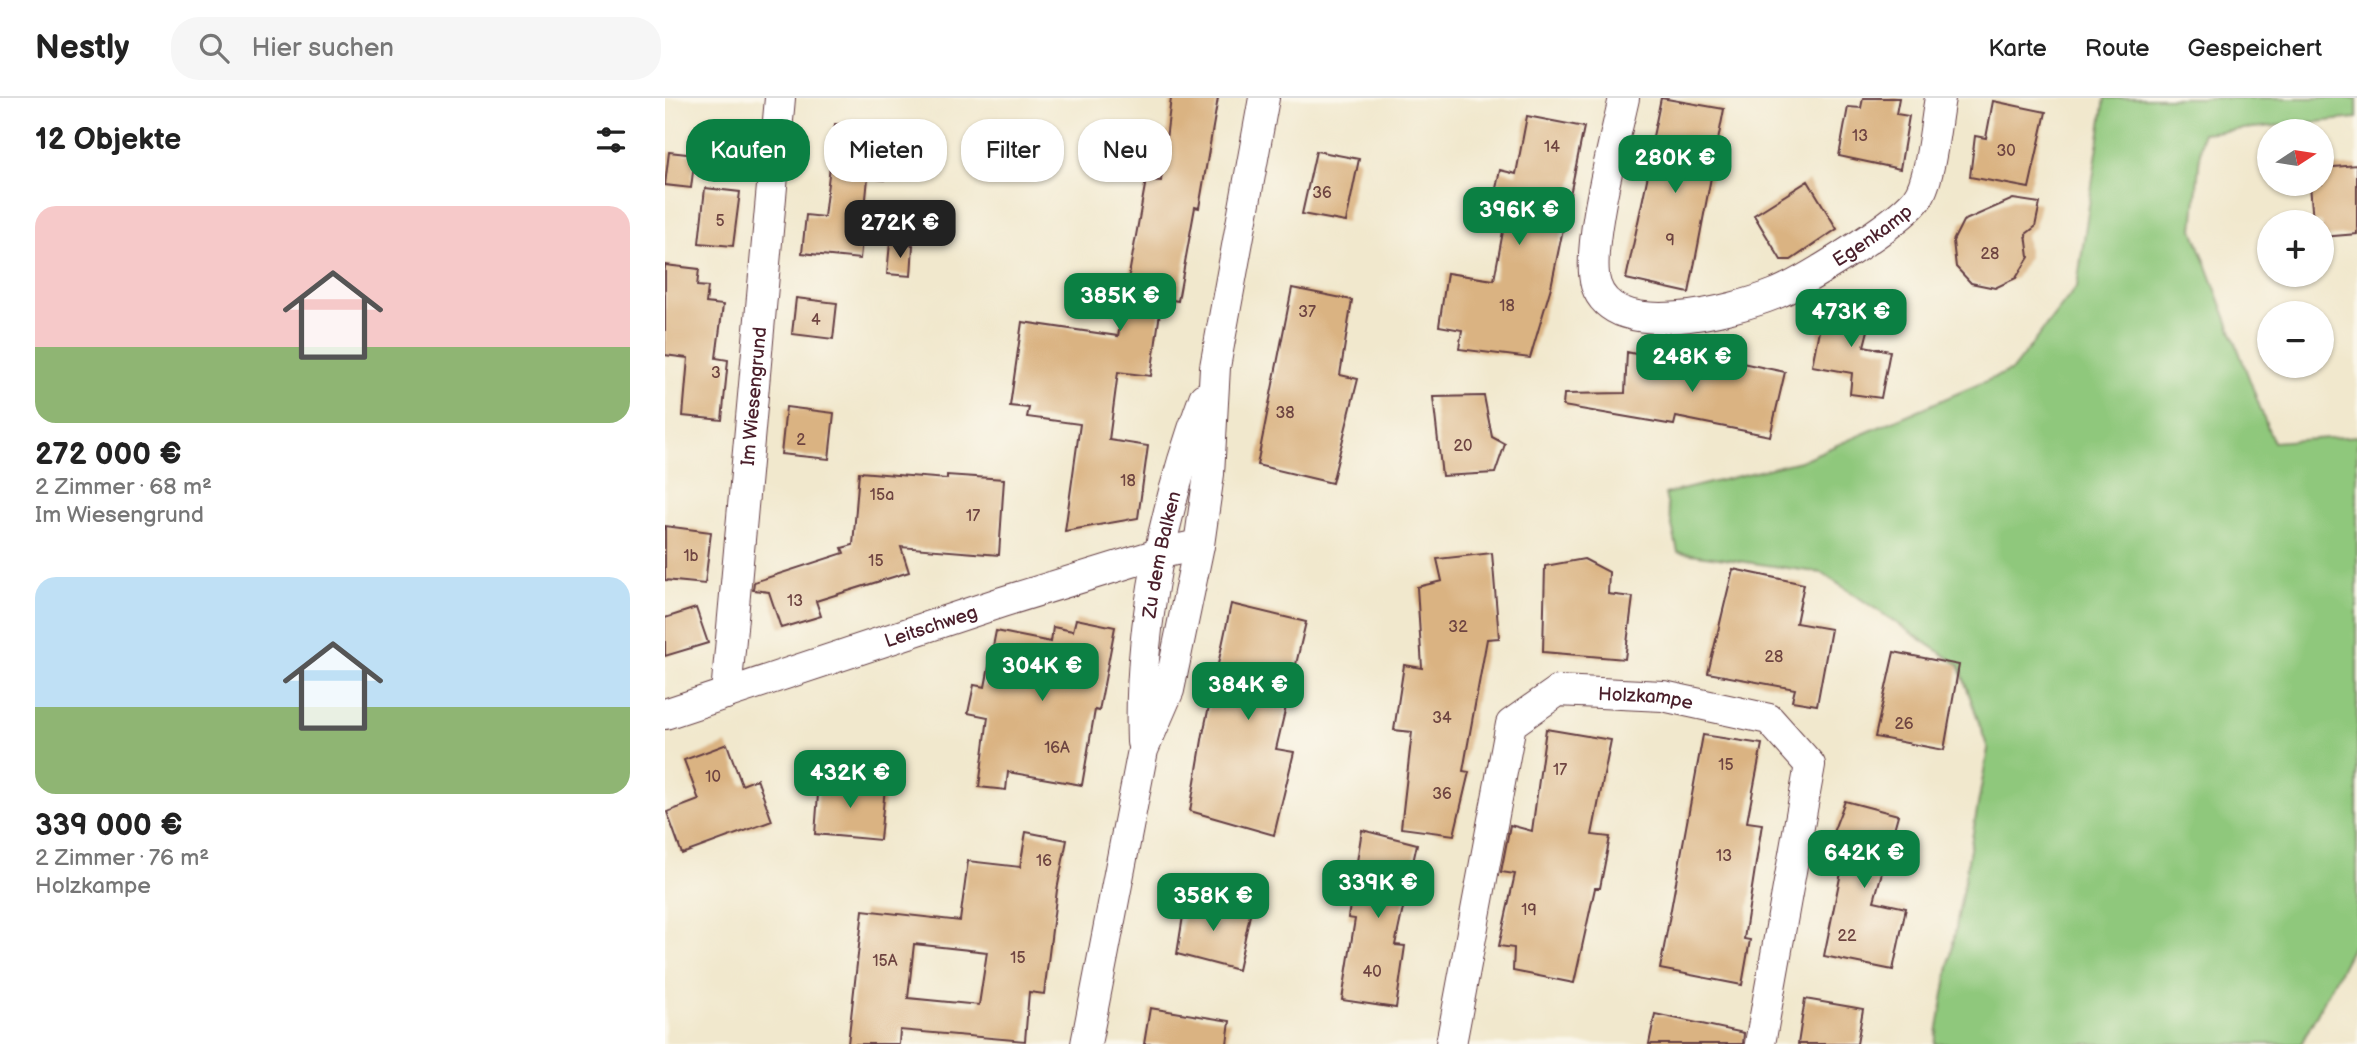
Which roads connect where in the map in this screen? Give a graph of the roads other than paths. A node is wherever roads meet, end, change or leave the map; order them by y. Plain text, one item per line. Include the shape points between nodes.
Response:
1 (781, 98) edge
2 (1264, 98) edge
3 (1624, 98) edge
4 (1940, 98) edge
5 (1216, 367) junction
6 (1199, 545) junction
7 (1161, 552) junction
8 (726, 694) junction
9 (665, 714) edge
10 (1143, 750) junction
11 (1086, 1044) edge
12 (1451, 1044) edge
13 (1760, 1044) edge

1 - 8 street, Im Wiesengrund
2 - 5 street, Zu dem Balken
3 - 4 street, Egenkamp via 1597,233 1594,274 1597,288 1624,315 1662,318 1776,293 1898,217 1921,192
5 - 6 street, Zu dem Balken
5 - 7 street, Zu dem Balken via 1179,467
6 - 7 street, Leitschweg
6 - 10 street, Zu dem Balken via 1169,690
7 - 8 street, Leitschweg
7 - 10 street, Zu dem Balken via 1140,684
8 - 9 street, Leitschweg
10 - 11 street, Zu dem Balken
12 - 13 street, Holzkampe via 1511,724 1558,691 1663,696 1769,719 1810,765

